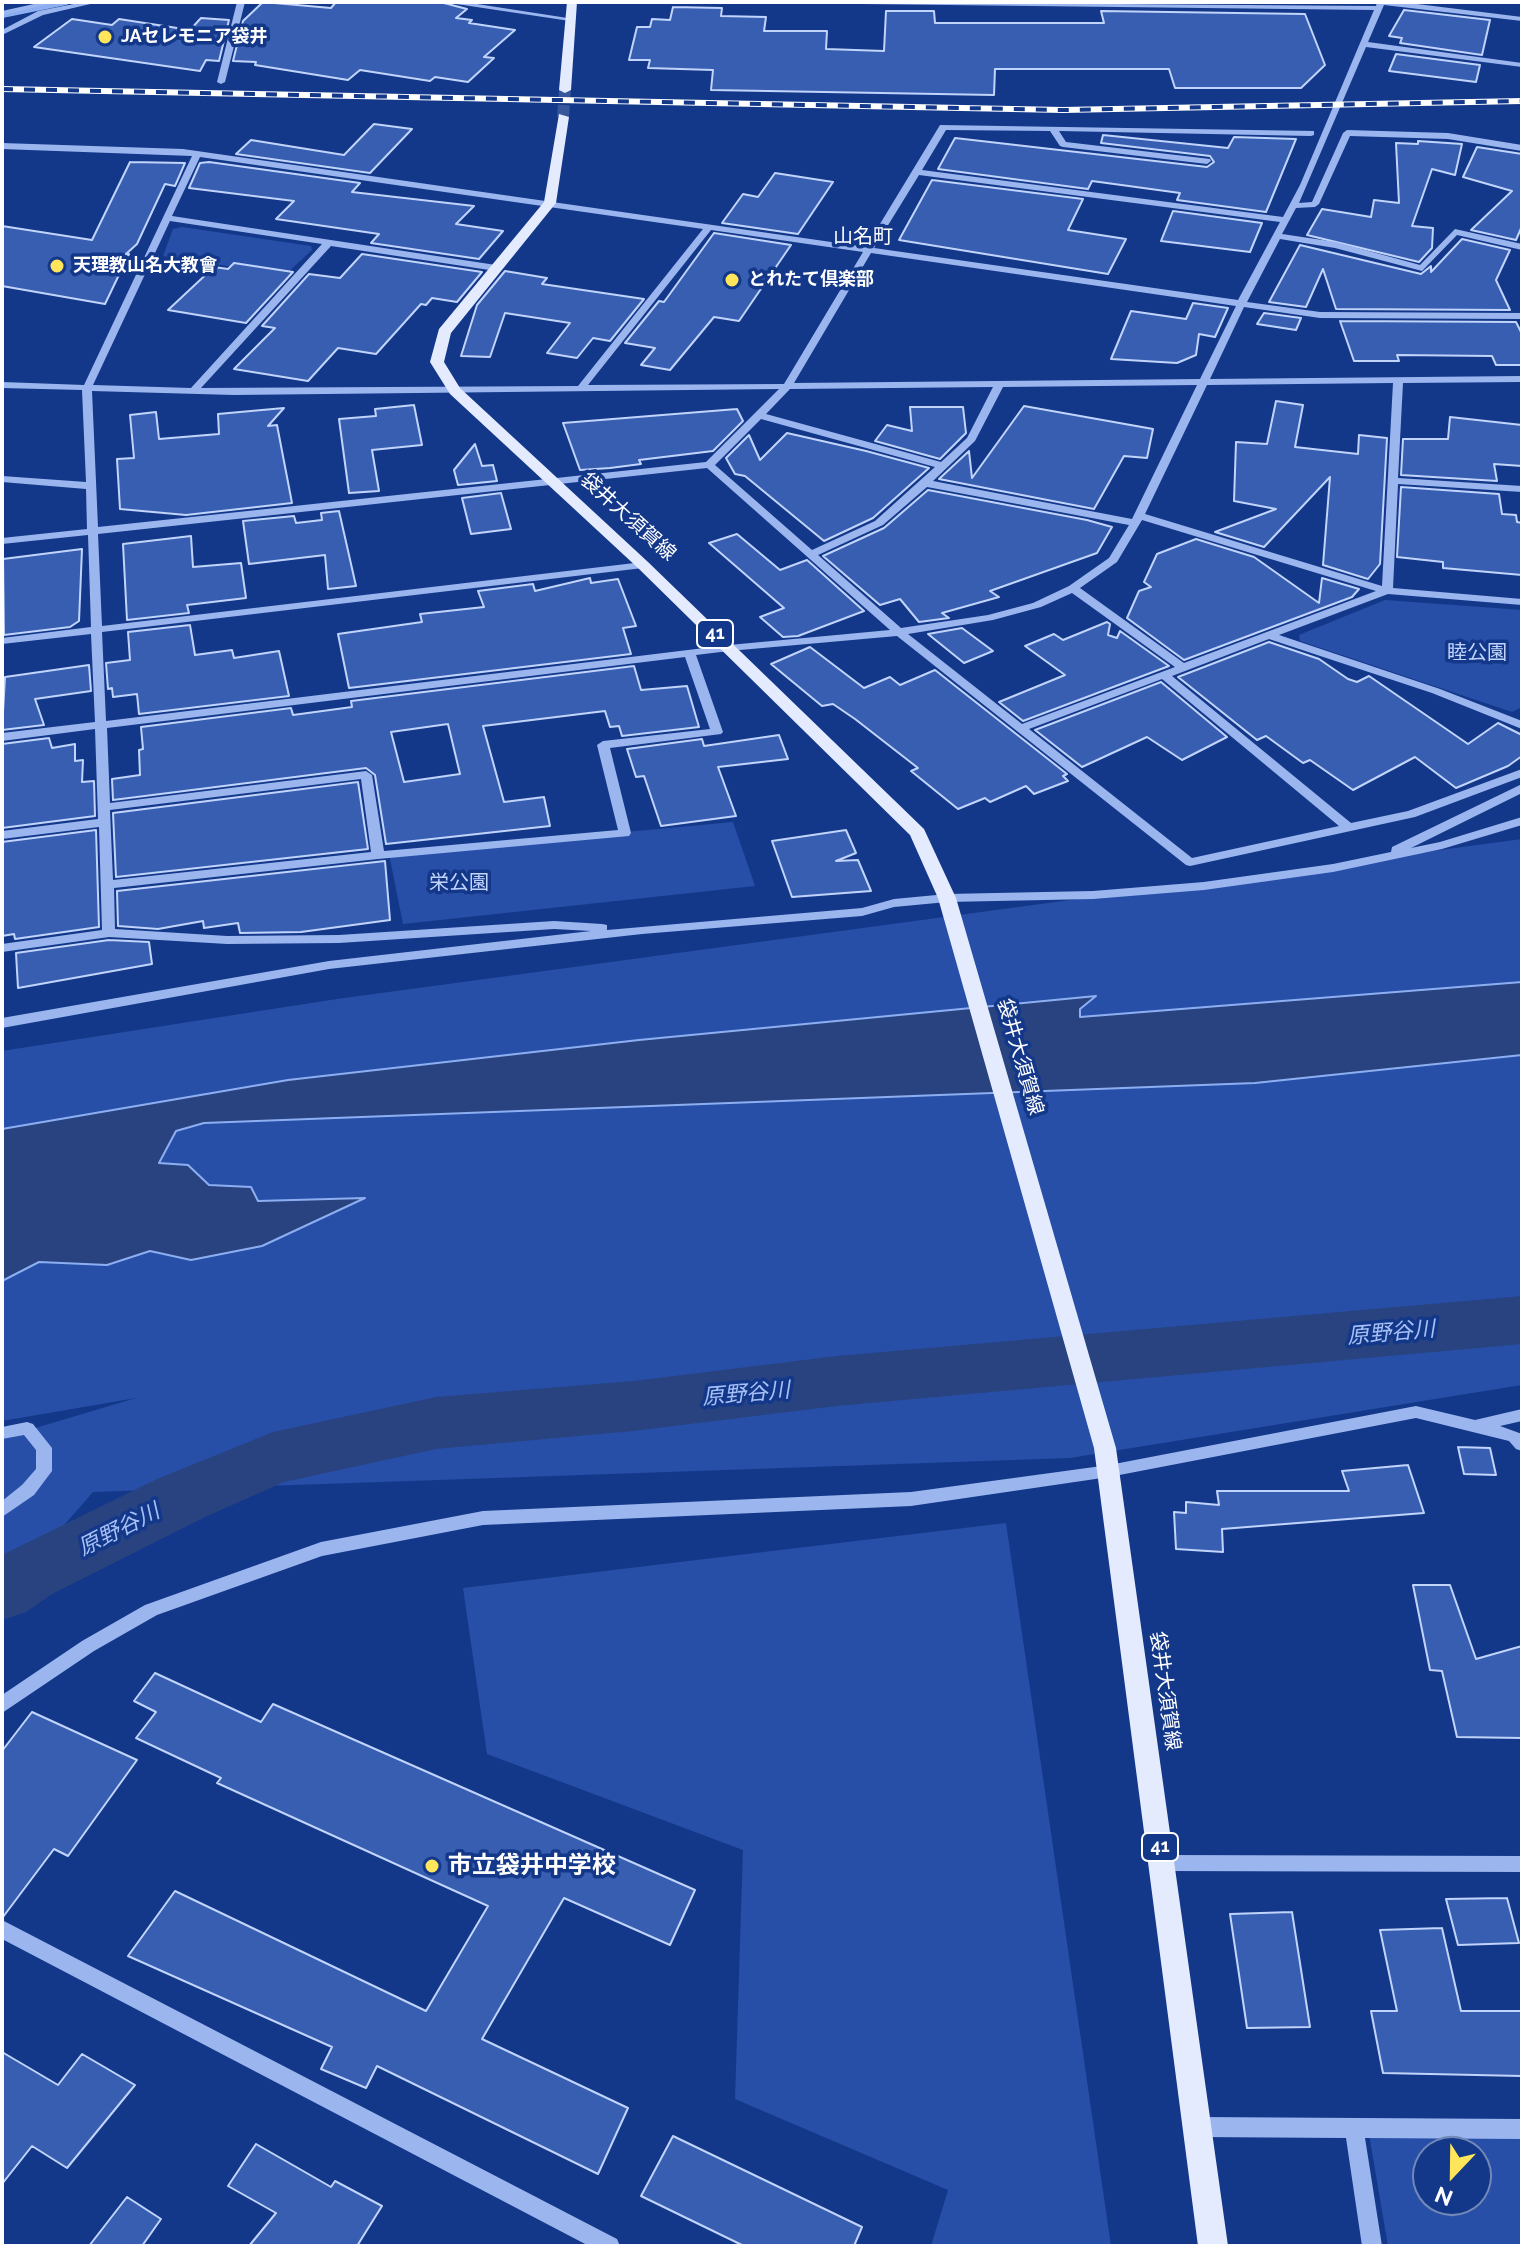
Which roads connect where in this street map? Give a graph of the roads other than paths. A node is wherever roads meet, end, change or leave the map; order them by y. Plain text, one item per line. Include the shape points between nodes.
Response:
1 (54, 2) edge
2 (95, 2) edge
3 (241, 2) edge
4 (447, 2) edge
5 (572, 2) edge
6 (862, 2) edge
7 (1381, 4) edge
8 (2, 13) edge
9 (570, 19) junction
10 (1522, 19) edge
11 (2, 33) edge
12 (1364, 44) junction
13 (1522, 65) edge
14 (221, 82) dead end
15 (565, 90) tunnel mouth
16 (563, 117) tunnel mouth
17 (1053, 129) junction
18 (1311, 133) dead end
19 (2, 146) edge
20 (1522, 148) edge
21 (197, 154) junction
22 (1207, 161) dead end
23 (918, 172) junction
24 (550, 203) junction
25 (1292, 206) junction
26 (166, 218) junction
27 (1284, 220) junction
28 (710, 226) junction
29 (1277, 236) junction
30 (328, 243) junction
31 (1522, 247) edge
32 (872, 248) junction
33 (496, 268) junction
34 (1242, 302) junction
35 (1522, 316) edge
36 (1522, 379) edge
37 (1398, 380) junction
38 (1204, 382) junction
39 (1000, 384) junction
40 (2, 385) edge
41 (87, 388) junction
42 (786, 388) junction
43 (580, 389) junction
44 (193, 391) junction
45 (455, 391) junction
46 (759, 415) junction
47 (709, 465) junction
48 (942, 466) junction
49 (2, 479) edge
50 (1393, 481) junction
51 (551, 483) junction
52 (925, 483) junction
53 (92, 486) junction
54 (1522, 489) edge
55 (1137, 519) junction
56 (94, 531) junction
57 (2, 541) edge
58 (811, 554) junction
59 (643, 565) junction
60 (1073, 588) junction
61 (1387, 591) junction
62 (1522, 602) edge
63 (97, 630) junction
64 (899, 632) junction
65 (1270, 636) junction
66 (2, 641) edge
67 (729, 648) junction
68 (689, 653) junction
69 (1184, 668) junction
70 (1165, 676) junction
71 (103, 725) junction
72 (1522, 725) edge
73 (1021, 728) junction
74 (2, 737) edge
75 (1522, 773) edge
76 (1522, 788) edge
77 (106, 807) junction
78 (1522, 821) edge
79 (106, 822) junction
80 (1346, 825) junction
81 (2, 835) edge
82 (378, 855) junction
83 (1381, 858) junction
84 (108, 885) junction
85 (947, 898) junction
86 (642, 930) junction
87 (109, 933) junction
88 (2, 948) edge
89 (2, 1023) edge
90 (1522, 1415) edge
91 (1475, 1426) junction
92 (2, 1433) edge
93 (1522, 1445) edge
94 (1107, 1459) junction
95 (2, 1510) edge
96 (2, 1705) edge
97 (1162, 1863) junction
98 (1522, 1864) edge
99 (2, 1929) edge
100 (1197, 2127) junction
101 (1354, 2128) junction
102 (1522, 2129) edge
103 (610, 2246) edge
104 (1213, 2246) edge
105 (1372, 2246) edge

1 - 8 street
2 - 11 street via 41,13
3 - 14 street
4 - 9 street
5 - 9 main road
6 - 7 street
7 - 10 street
7 - 12 street
9 - 15 main road
12 - 13 street
12 - 25 street
16 - 24 main road
17 - 18 street
17 - 22 street via 1063,144
17 - 23 street via 943,127
19 - 21 street
20 - 25 street via 1448,136 1347,133 1315,204
21 - 24 street
21 - 26 street
23 - 27 street
23 - 32 street
24 - 28 street
24 - 33 main road, 袋井大須賀線 / 41
25 - 27 street
26 - 30 street
26 - 41 street
27 - 29 street
28 - 32 street
28 - 43 street
29 - 31 street via 1422,268 1455,232
29 - 34 street
30 - 33 street
30 - 44 street
32 - 34 street
32 - 42 street
33 - 45 main road, 袋井大須賀線 / 41 via 444,332 437,349 437,362
34 - 35 street via 1345,317
34 - 38 street
36 - 37 street
37 - 38 street
37 - 50 street
38 - 39 street
38 - 55 street
39 - 42 street
39 - 48 street via 971,439
40 - 41 street
41 - 44 street
41 - 53 street
42 - 43 street
42 - 46 street
43 - 45 street
44 - 45 street
45 - 51 main road, 袋井大須賀線 / 41
46 - 47 street
46 - 48 street
47 - 51 street
47 - 58 street
48 - 52 street
49 - 53 street
50 - 54 street
50 - 61 street
51 - 56 street
51 - 59 main road, 袋井大須賀線 / 41
52 - 55 street
52 - 58 street via 879,523
53 - 56 street
55 - 60 street via 1113,560
55 - 61 street
56 - 57 street
56 - 63 street
58 - 64 street
59 - 63 street
59 - 67 main road, 袋井大須賀線 / 41
60 - 64 street via 989,618
60 - 69 street
61 - 62 street
61 - 65 street
63 - 66 street
63 - 71 street
64 - 67 street
64 - 73 street
65 - 69 street
65 - 72 street
67 - 68 street
67 - 85 main road, 袋井大須賀線 / 41 via 918,833
68 - 71 street
68 - 82 street via 717,732 603,745 625,833
69 - 70 street
70 - 73 street
70 - 80 street
71 - 74 street
71 - 77 street
73 - 80 street via 1190,862
75 - 80 street via 1411,814
76 - 83 street
77 - 79 street
77 - 82 street via 366,775
78 - 83 street
79 - 81 street
79 - 84 street
82 - 84 street
83 - 85 street via 1204,886
84 - 87 street
85 - 86 street via 862,912
85 - 94 main road, 袋井大須賀線 / 41
86 - 87 street via 554,925 243,940
86 - 89 street via 329,965
87 - 88 street
90 - 91 street
91 - 93 street via 1514,1436
91 - 94 street via 1416,1412
92 - 95 street via 27,1428 44,1448 44,1471
94 - 96 street via 911,1499 483,1518 321,1549 151,1610
94 - 97 main road, 袋井大須賀線 / 41
97 - 98 street
97 - 100 main road, 袋井大須賀線 / 41
99 - 103 street
100 - 101 street
100 - 104 main road, 袋井大須賀線 / 41
101 - 102 street
101 - 105 street

